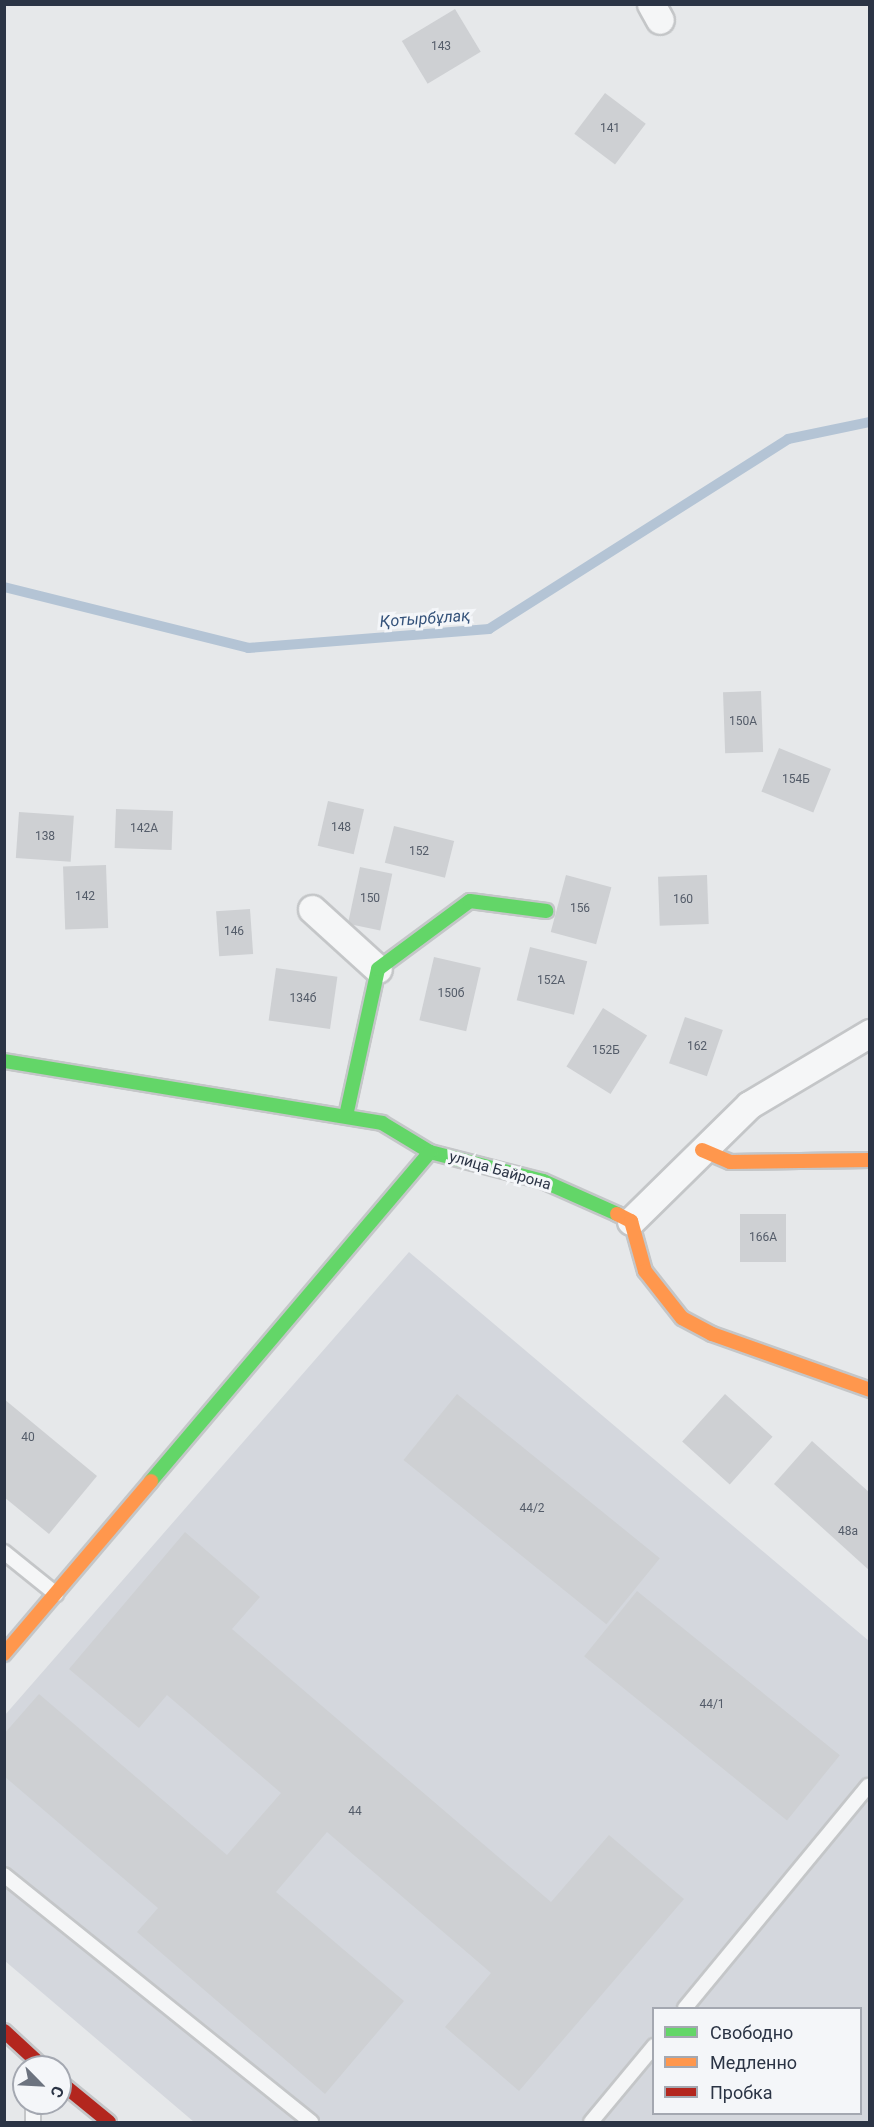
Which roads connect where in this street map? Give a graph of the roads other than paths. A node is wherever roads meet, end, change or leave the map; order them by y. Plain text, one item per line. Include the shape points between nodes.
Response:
1 (312, 909) dead end
2 (546, 911) dead end
3 (378, 969) junction
4 (870, 1033) edge
5 (4, 1061) edge
6 (346, 1116) junction
7 (702, 1150) junction
8 (430, 1152) junction
9 (870, 1160) edge
10 (631, 1221) junction
11 (870, 1390) edge
12 (4, 1552) edge
13 (56, 1594) junction
14 (4, 1654) edge
15 (868, 1786) edge
16 (4, 1875) edge
17 (686, 2007) edge
18 (4, 2031) edge
19 (652, 2048) edge
20 (27, 2055) edge
21 (72, 2092) edge
22 (109, 2122) edge
23 (311, 2122) edge
24 (591, 2122) edge

1 - 3 street
2 - 3 street via 470,901
3 - 6 street
4 - 7 street via 749,1105
5 - 6 street, улица Байрона
6 - 8 street, улица Байрона via 382,1124
7 - 9 street via 730,1162
7 - 10 street
8 - 10 street, улица Байрона via 543,1181
8 - 13 street
10 - 11 street via 645,1270 682,1318 712,1334
12 - 13 lane
13 - 14 street
15 - 17 lane
16 - 23 lane
18 - 20 street
19 - 24 lane
21 - 22 street

